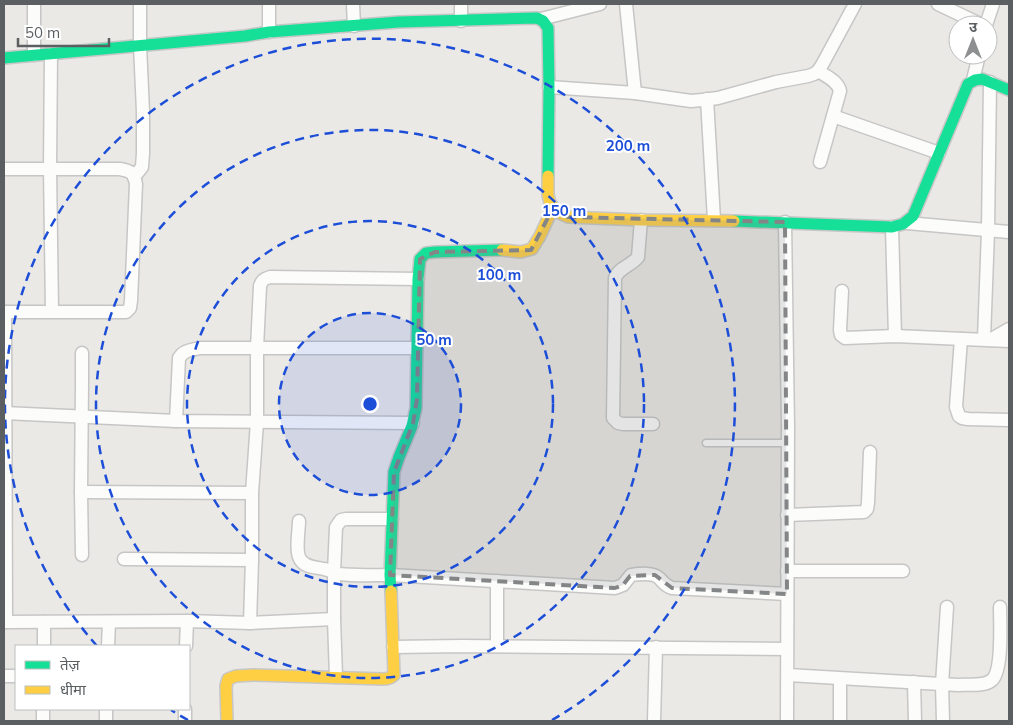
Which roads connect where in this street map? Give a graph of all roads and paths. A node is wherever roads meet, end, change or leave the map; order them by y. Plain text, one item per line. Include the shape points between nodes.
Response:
1 (34, 4) edge
2 (140, 4) edge
3 (269, 4) edge
4 (353, 4) edge
5 (461, 4) edge
6 (600, 4) edge
7 (626, 4) edge
8 (855, 4) edge
9 (938, 4) edge
10 (962, 15) edge
11 (541, 19) junction
12 (461, 21) junction
13 (354, 26) junction
14 (269, 32) junction
15 (140, 45) junction
16 (51, 54) junction
17 (34, 55) junction
18 (4, 58) edge
19 (976, 65) edge
20 (818, 71) junction
21 (973, 80) junction
22 (990, 82) junction
23 (549, 87) junction
24 (1009, 90) edge
25 (636, 93) junction
26 (707, 99) junction
27 (833, 116) junction
28 (939, 153) junction
29 (820, 162) dead end
30 (50, 168) junction
31 (4, 169) edge
32 (134, 177) junction
33 (553, 208) junction
34 (641, 220) junction
35 (714, 220) junction
36 (785, 222) junction
37 (907, 223) junction
38 (892, 227) junction
39 (988, 231) junction
40 (1009, 232) edge
41 (418, 279) junction
42 (842, 291) dead end
43 (52, 311) junction
44 (4, 312) edge
45 (1009, 328) edge
46 (895, 336) junction
47 (961, 340) junction
48 (987, 340) junction
49 (1009, 341) edge
50 (256, 348) junction
51 (416, 348) junction
52 (82, 353) dead end
53 (4, 413) edge
54 (82, 416) junction
55 (1009, 420) edge
56 (176, 421) junction
57 (256, 422) junction
58 (413, 423) junction
59 (653, 424) dead end
60 (706, 443) dead end
61 (788, 443) junction
62 (870, 452) dead end
63 (81, 492) junction
64 (252, 493) junction
65 (787, 516) junction
66 (392, 519) junction
67 (299, 521) dead end
68 (82, 554) dead end
69 (124, 559) dead end
70 (252, 560) junction
71 (787, 570) junction
72 (903, 571) dead end
73 (334, 572) junction
74 (390, 575) junction
75 (497, 581) junction
76 (786, 594) junction
77 (947, 607) dead end
78 (1000, 607) dead end
79 (334, 619) junction
80 (187, 621) junction
81 (5, 622) edge
82 (44, 622) junction
83 (109, 622) junction
84 (250, 623) junction
85 (44, 645) edge
86 (108, 645) edge
87 (186, 645) edge
88 (497, 646) junction
89 (393, 647) junction
90 (656, 648) junction
91 (787, 649) junction
92 (788, 675) junction
93 (336, 677) junction
94 (840, 679) junction
95 (914, 682) junction
96 (942, 684) junction
97 (227, 721) edge
98 (654, 721) edge
99 (787, 721) edge
100 (840, 721) edge
101 (915, 721) edge
102 (943, 721) edge

1 - 17 street
2 - 15 street
3 - 14 street
4 - 13 street
5 - 12 street
6 - 11 street
7 - 25 street
8 - 20 street
9 - 10 street
11 - 12 street
11 - 23 street via 548,28
12 - 13 street
13 - 14 street
14 - 15 street
15 - 16 street
15 - 32 street via 143,153 142,167
16 - 17 street
16 - 30 street
17 - 18 street
19 - 21 street
20 - 26 street
20 - 27 street via 839,86
21 - 22 street
21 - 28 street via 965,88
22 - 24 street
22 - 39 street
23 - 25 street
23 - 33 street via 548,195
25 - 26 street via 691,101
26 - 35 street
27 - 28 street
27 - 29 street
28 - 37 street via 913,216
30 - 31 street
30 - 32 street via 120,169 131,172
30 - 43 street
32 - 43 street via 130,308 119,313
33 - 34 street via 568,217
33 - 41 street via 531,250 426,253 420,259
34 - 35 street
34 - 59 street via 638,257 620,270 615,278 613,418 623,424
35 - 36 street
36 - 38 street
36 - 61 street
37 - 38 street
37 - 39 street
38 - 46 street
39 - 40 street
39 - 48 street
41 - 50 street via 265,278 260,286
41 - 51 street
42 - 46 street via 840,330 845,338
43 - 44 street
44 - 53 street
45 - 48 street
46 - 47 street
47 - 48 street
47 - 55 street via 956,407 959,416
48 - 49 street
50 - 51 street
50 - 56 street via 200,348 181,354
50 - 57 street
51 - 58 street via 417,399
52 - 54 street
53 - 54 street
53 - 81 street
54 - 56 street
54 - 63 street
56 - 57 street
57 - 58 street
57 - 64 street
58 - 66 street via 394,472
60 - 61 lane
61 - 65 street
62 - 65 street via 868,504 864,512
63 - 64 street
63 - 68 street
64 - 70 street
65 - 71 street
66 - 73 street via 341,520 336,527
66 - 74 street
67 - 73 street via 300,559 305,565
69 - 70 street
70 - 84 street
71 - 72 street
71 - 76 street
73 - 74 street
73 - 79 street
74 - 75 street
74 - 89 street
75 - 76 street via 615,588 623,585 631,575 650,574 672,588
75 - 88 street
76 - 91 street
77 - 96 street
78 - 96 street via 999,667 993,679 981,684
79 - 84 street
79 - 93 street
80 - 83 street
80 - 84 street
80 - 87 street
81 - 82 street
82 - 83 street
82 - 85 street
83 - 86 street
88 - 89 street
88 - 90 street
89 - 93 street via 392,677
90 - 91 street
90 - 98 street
91 - 92 street
92 - 94 street
92 - 99 street
93 - 97 street via 232,677 226,686
94 - 95 street
94 - 100 street
95 - 96 street
95 - 101 street
96 - 102 street

